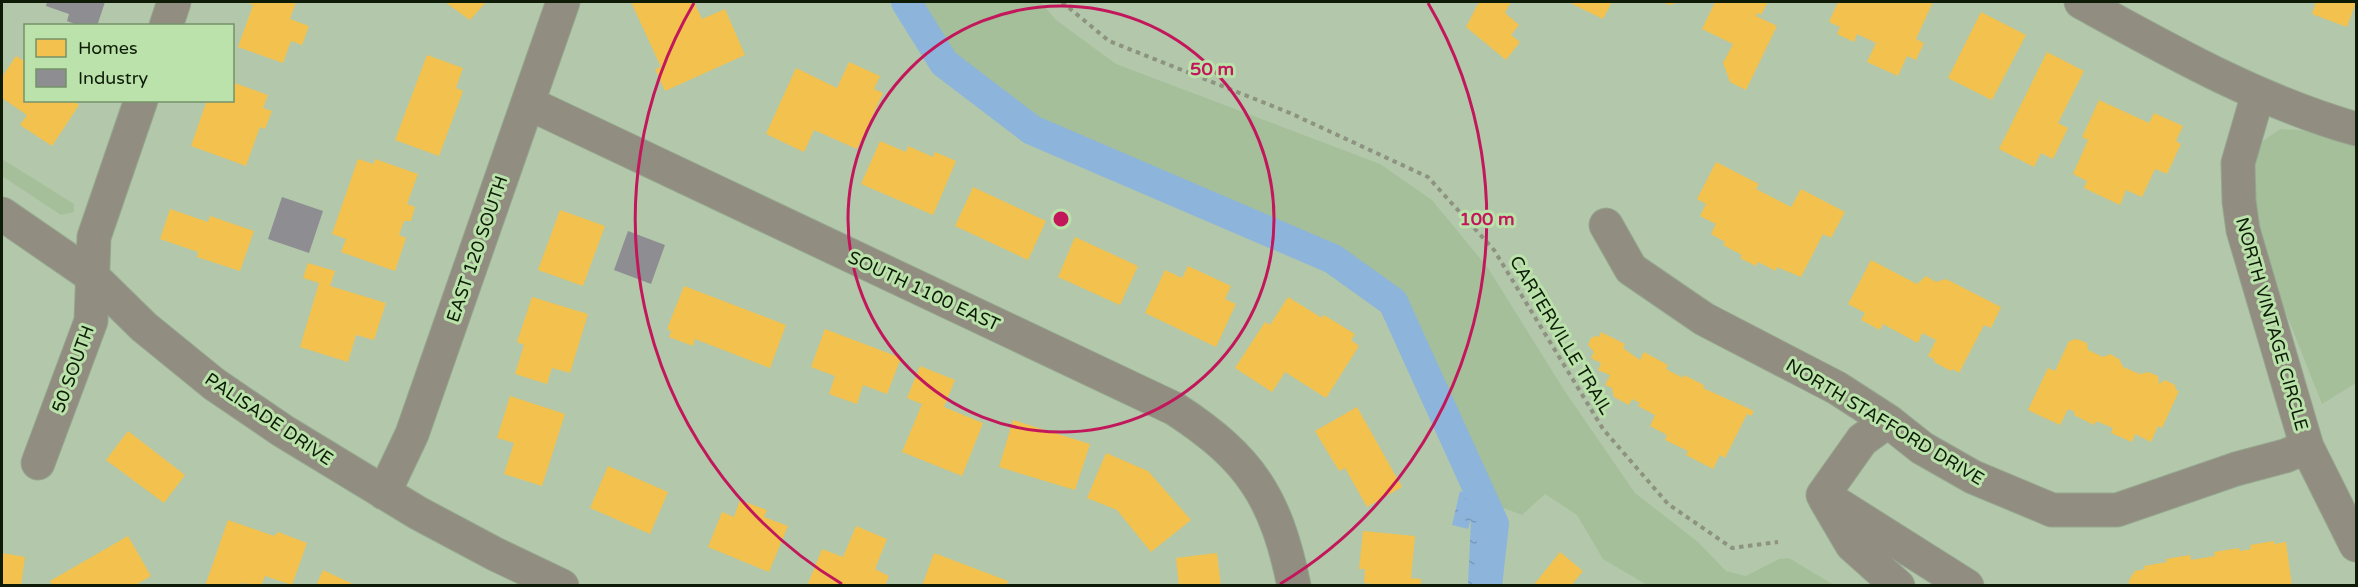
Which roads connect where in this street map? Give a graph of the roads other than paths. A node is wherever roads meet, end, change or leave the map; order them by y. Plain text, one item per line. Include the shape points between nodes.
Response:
1 (174, 2) edge
2 (562, 2) edge
3 (2081, 2) edge
4 (167, 24) edge
5 (2258, 94) junction
6 (140, 102) edge
7 (528, 103) junction
8 (2356, 129) edge
9 (2, 214) edge
10 (1606, 225) dead end
11 (92, 276) junction
12 (1888, 421) junction
13 (2307, 447) junction
14 (38, 463) dead end
15 (384, 493) junction
16 (1823, 495) junction
17 (2356, 545) edge
18 (562, 585) edge
19 (1294, 585) edge
20 (1898, 585) edge
21 (1967, 585) edge

1 - 4 street
2 - 7 street, EAST 120 SOUTH
3 - 5 street
5 - 8 street
5 - 13 street, NORTH VINTAGE CIRCLE via 2238,163 2243,230
6 - 11 street, 50 SOUTH via 94,237
7 - 15 street, EAST 120 SOUTH via 412,434
7 - 19 street, SOUTH 1100 EAST via 1175,409 1232,451 1268,500
9 - 11 street, PALISADE DRIVE
10 - 12 street, NORTH STAFFORD DRIVE via 1631,269 1704,319 1837,388
11 - 14 street, 50 SOUTH via 91,321
11 - 15 street, PALISADE DRIVE via 144,327 214,384
12 - 13 street, NORTH STAFFORD DRIVE via 1922,448 1972,477 2052,510 2117,510
12 - 16 street via 1862,440
13 - 17 street, NORTH VINTAGE CIRCLE
15 - 18 street, PALISADE DRIVE via 448,530
16 - 20 street via 1852,545
16 - 21 street

